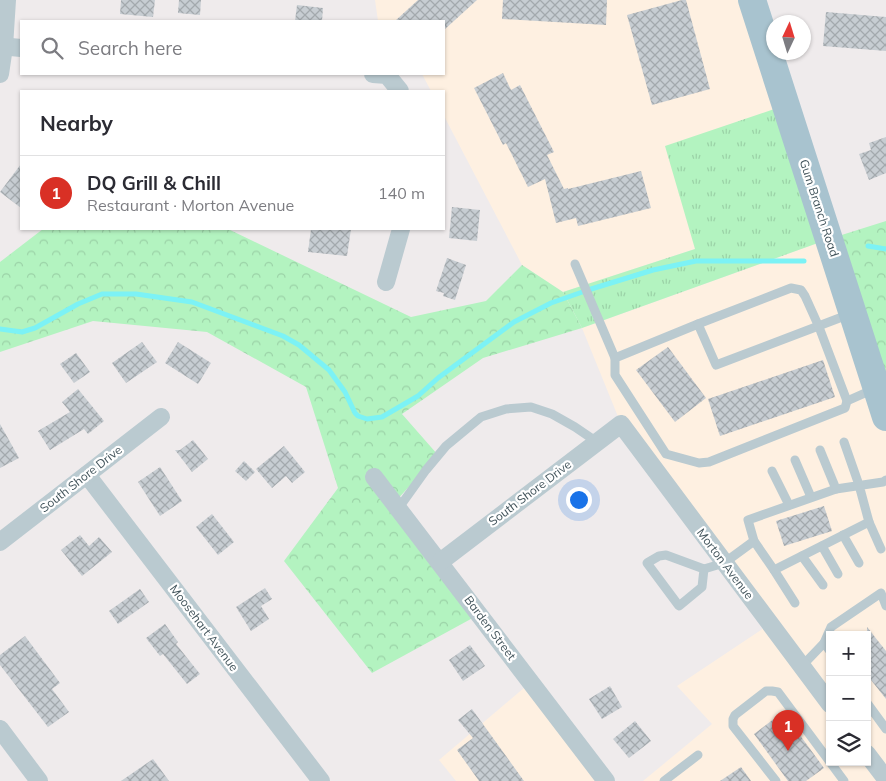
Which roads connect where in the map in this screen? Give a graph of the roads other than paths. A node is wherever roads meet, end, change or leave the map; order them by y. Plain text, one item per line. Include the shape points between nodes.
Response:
1 (7, 0) edge
2 (752, 0) edge
3 (9, 47) edge
4 (0, 74) edge
5 (381, 75) edge
6 (399, 90) edge
7 (401, 230) edge
8 (575, 264) dead end
9 (386, 282) dead end
10 (853, 313) junction
11 (698, 324) junction
12 (819, 327) junction
13 (615, 358) junction
14 (877, 388) junction
15 (848, 401) junction
16 (161, 417) dead end
17 (886, 417) edge
18 (621, 424) joint
19 (597, 442) junction
20 (844, 442) dead end
21 (820, 450) dead end
22 (795, 460) dead end
23 (772, 471) dead end
24 (88, 475) junction
25 (374, 477) dead end
26 (886, 480) edge
27 (859, 485) junction
28 (836, 489) junction
29 (811, 498) junction
30 (789, 505) junction
31 (398, 509) junction
32 (869, 522) junction
33 (843, 535) junction
34 (754, 541) junction
35 (0, 542) edge
36 (822, 546) junction
37 (881, 549) dead end
38 (802, 556) junction
39 (440, 562) junction
40 (724, 562) junction
41 (859, 563) dead end
42 (704, 569) junction
43 (774, 570) junction
44 (838, 574) dead end
45 (822, 585) dead end
46 (884, 592) edge
47 (795, 603) dead end
48 (886, 606) edge
49 (824, 643) junction
50 (826, 646) edge
51 (802, 666) junction
52 (826, 699) edge
53 (871, 708) edge
54 (886, 728) edge
55 (0, 729) edge
56 (698, 755) dead end
57 (826, 757) edge
58 (871, 759) edge
59 (833, 766) edge
60 (886, 780) edge
61 (39, 781) edge
62 (321, 781) edge
63 (606, 781) edge
64 (664, 781) edge
65 (776, 781) edge
66 (844, 781) edge

1 - 3 street
2 - 10 main road, Gum Branch Road
3 - 4 street
5 - 6 street
7 - 9 street
8 - 13 lane
10 - 12 lane
10 - 14 main road, Gum Branch Road
11 - 12 lane via 791,288 801,290
11 - 12 lane via 716,365
11 - 13 lane
12 - 15 lane
13 - 15 lane via 615,375 666,454 699,463 710,462 846,408
14 - 15 lane
14 - 17 main road, Gum Branch Road
16 - 24 street, South Shore Drive
18 - 19 street, South Shore Drive
18 - 40 street, Morton Avenue
19 - 31 lane via 552,414 531,407 506,409 482,417 446,446
19 - 39 street, South Shore Drive
20 - 27 lane
21 - 28 lane
22 - 29 lane
23 - 30 lane
24 - 35 street, South Shore Drive
24 - 62 street, Moosehart Avenue
25 - 31 street, Barden Street
26 - 27 lane
27 - 28 lane
27 - 32 lane
28 - 29 lane
29 - 30 lane
30 - 34 lane via 748,520
31 - 39 street, Barden Street
32 - 33 lane
32 - 37 lane
33 - 36 lane
33 - 41 lane
34 - 40 lane
34 - 43 lane
36 - 38 lane
36 - 44 lane
38 - 43 lane
38 - 45 lane
39 - 63 street, Barden Street
40 - 42 lane
40 - 51 street, Morton Avenue
42 - 42 lane via 666,555 648,563 679,606 702,587
43 - 47 lane
46 - 48 lane
46 - 49 lane via 831,627
49 - 50 lane
49 - 51 lane
51 - 52 street, Morton Avenue
53 - 54 lane
55 - 61 street
56 - 64 lane
57 - 65 lane via 778,692 766,691 732,719 733,726
58 - 60 street
59 - 66 lane

